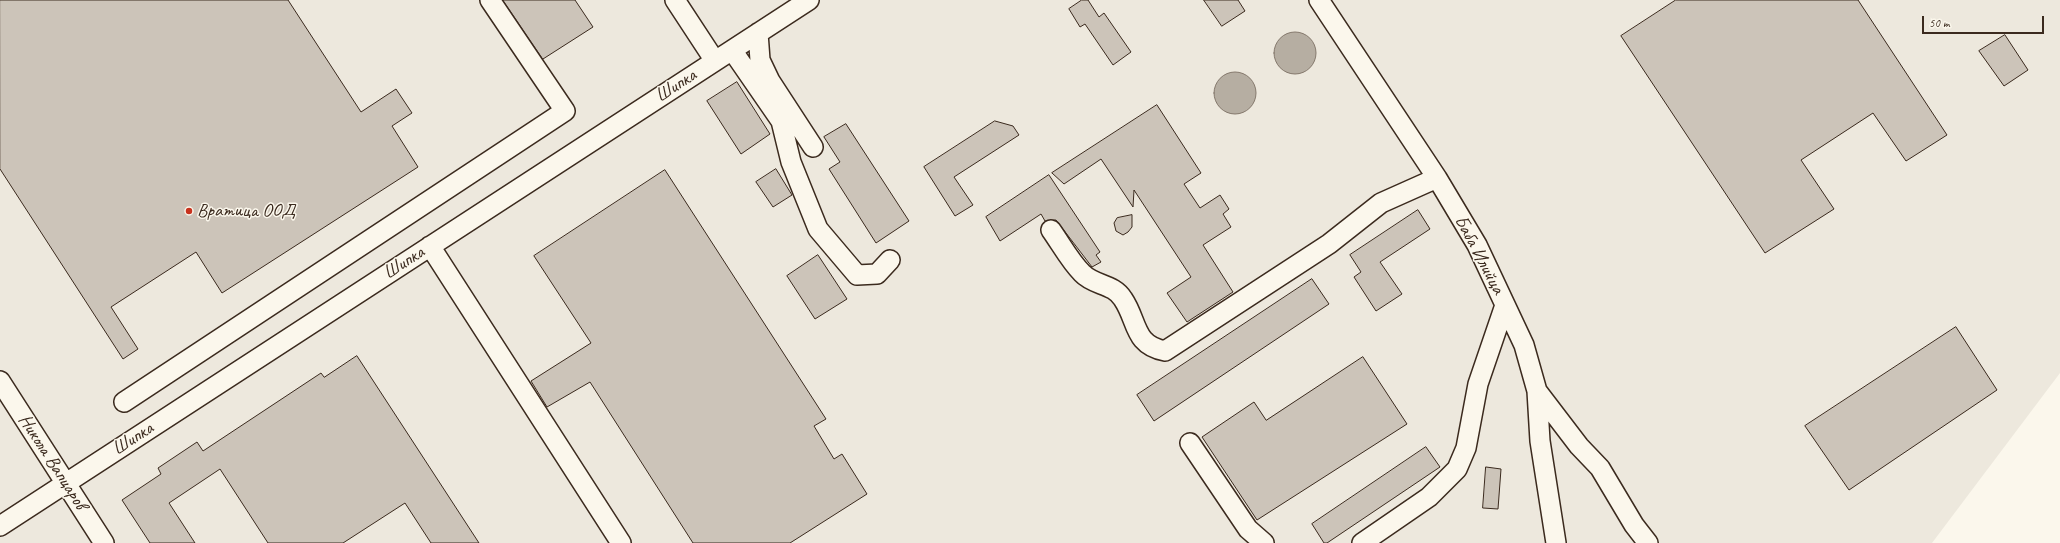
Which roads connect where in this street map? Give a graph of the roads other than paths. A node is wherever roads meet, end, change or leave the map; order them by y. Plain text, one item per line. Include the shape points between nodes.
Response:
1 (490, 0) edge
2 (675, 0) edge
3 (809, 0) edge
4 (1319, 0) edge
5 (758, 33) junction
6 (732, 50) junction
7 (715, 60) junction
8 (813, 147) dead end
9 (1437, 178) junction
10 (1051, 230) dead end
11 (430, 246) junction
12 (890, 260) dead end
13 (1505, 305) junction
14 (0, 381) edge
15 (1536, 391) junction
16 (124, 402) dead end
17 (1190, 443) dead end
18 (66, 483) junction
19 (0, 526) edge
20 (104, 543) edge
21 (621, 543) edge
22 (1264, 543) edge
23 (1362, 543) edge
24 (1556, 543) edge
25 (1648, 543) edge

1 - 16 street via 565,111
2 - 7 street
3 - 5 street, Шипка
4 - 9 street, Баба Илийца
5 - 6 street, Шипка
5 - 8 street via 760,60 770,81
6 - 7 street, Шипка
6 - 12 street via 781,121 790,162 818,229 857,275 877,274
7 - 11 street, Шипка
9 - 10 street via 1381,203 1329,244 1165,351 1154,349 1144,341 1123,298 1111,286 1095,282 1083,274
9 - 13 street, Баба Илийца via 1477,245
11 - 18 street, Шипка
11 - 21 street
13 - 15 street, Баба Илийца via 1524,345
13 - 23 street via 1478,384 1466,448 1457,469 1429,497
14 - 18 street, Никола Вапцаров
15 - 24 street, Баба Илийца via 1540,441
15 - 25 street via 1579,446 1600,468 1634,525
17 - 22 street via 1248,529
18 - 19 street, Шипка
18 - 20 street, Никола Вапцаров

